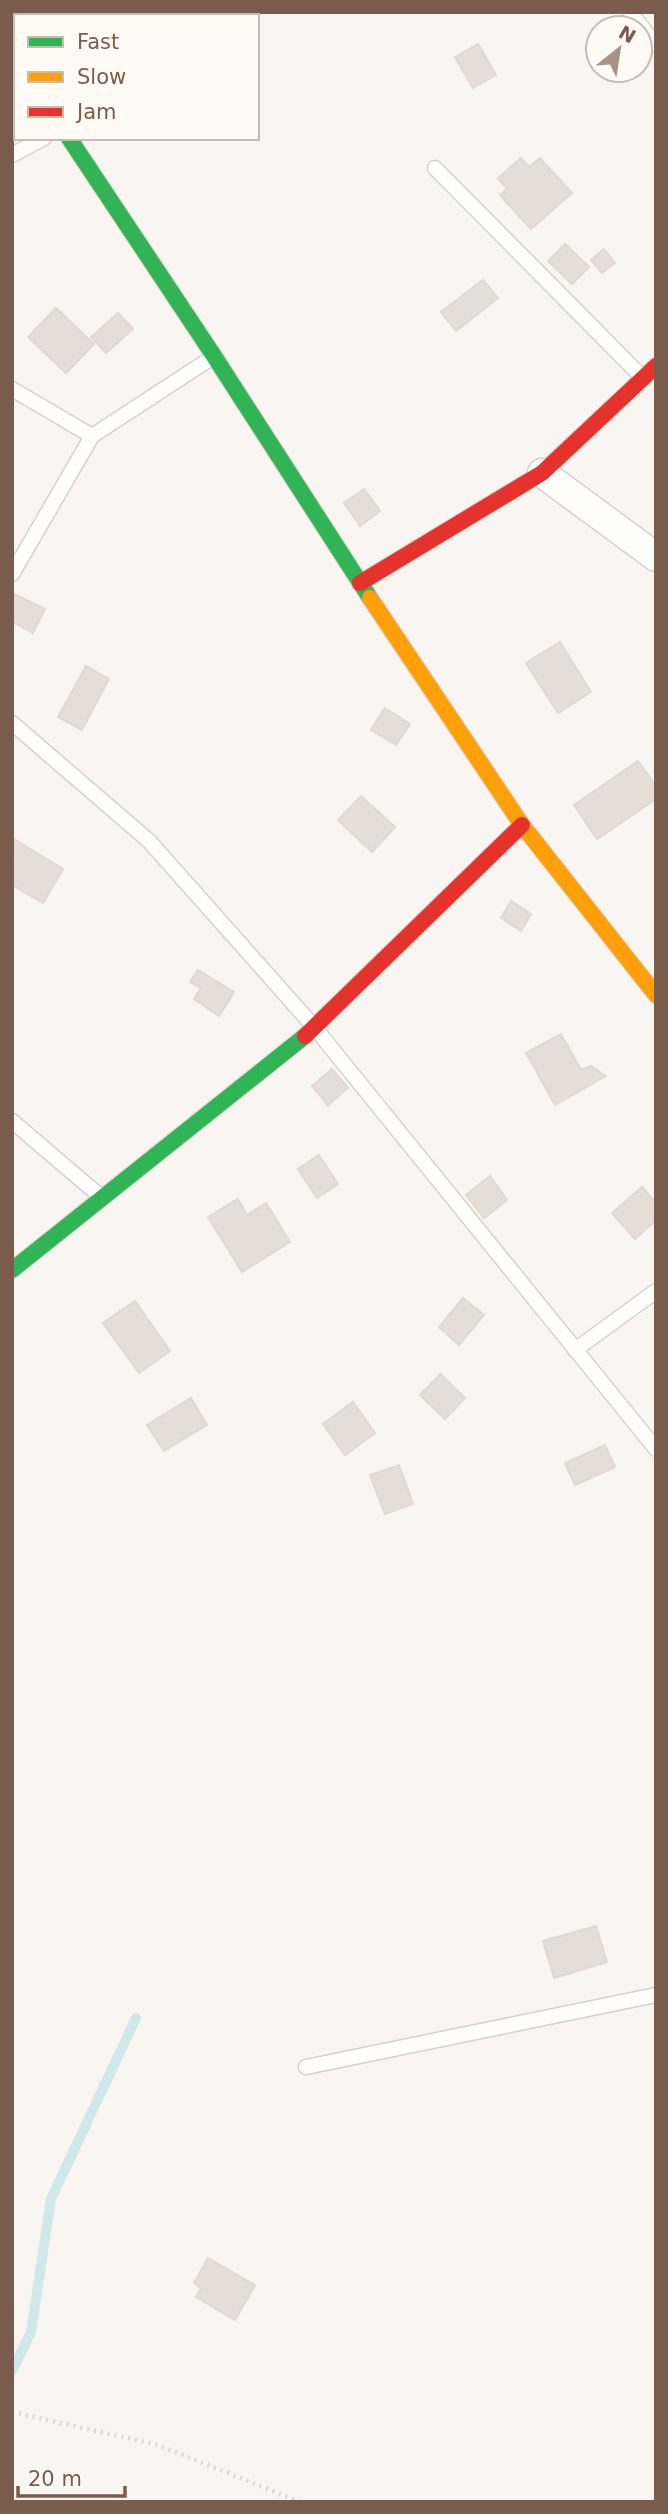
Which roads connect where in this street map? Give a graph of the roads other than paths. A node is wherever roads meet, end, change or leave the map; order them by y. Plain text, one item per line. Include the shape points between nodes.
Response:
1 (630, 12) edge
2 (656, 45) edge
3 (40, 140) edge
4 (70, 140) edge
5 (12, 155) edge
6 (435, 168) dead end
7 (214, 356) junction
8 (656, 366) edge
9 (642, 377) junction
10 (12, 389) edge
11 (92, 436) junction
12 (542, 473) junction
13 (656, 557) edge
14 (12, 574) edge
15 (360, 583) junction
16 (12, 723) edge
17 (522, 825) junction
18 (656, 995) edge
19 (315, 1028) junction
20 (12, 1121) edge
21 (102, 1198) junction
22 (12, 1270) edge
23 (656, 1290) edge
24 (575, 1350) junction
25 (656, 1449) edge
26 (656, 1996) edge
27 (306, 2067) dead end

1 - 2 lane
3 - 5 lane
4 - 7 street
6 - 9 lane
7 - 11 lane
7 - 15 street
8 - 9 street
9 - 12 street
10 - 11 lane
11 - 14 lane
12 - 13 street
12 - 15 street
15 - 17 street
16 - 19 lane via 149,841
17 - 18 street
17 - 19 street
19 - 21 street
19 - 24 lane
20 - 21 lane
21 - 22 street
23 - 24 lane
24 - 25 lane
26 - 27 lane

